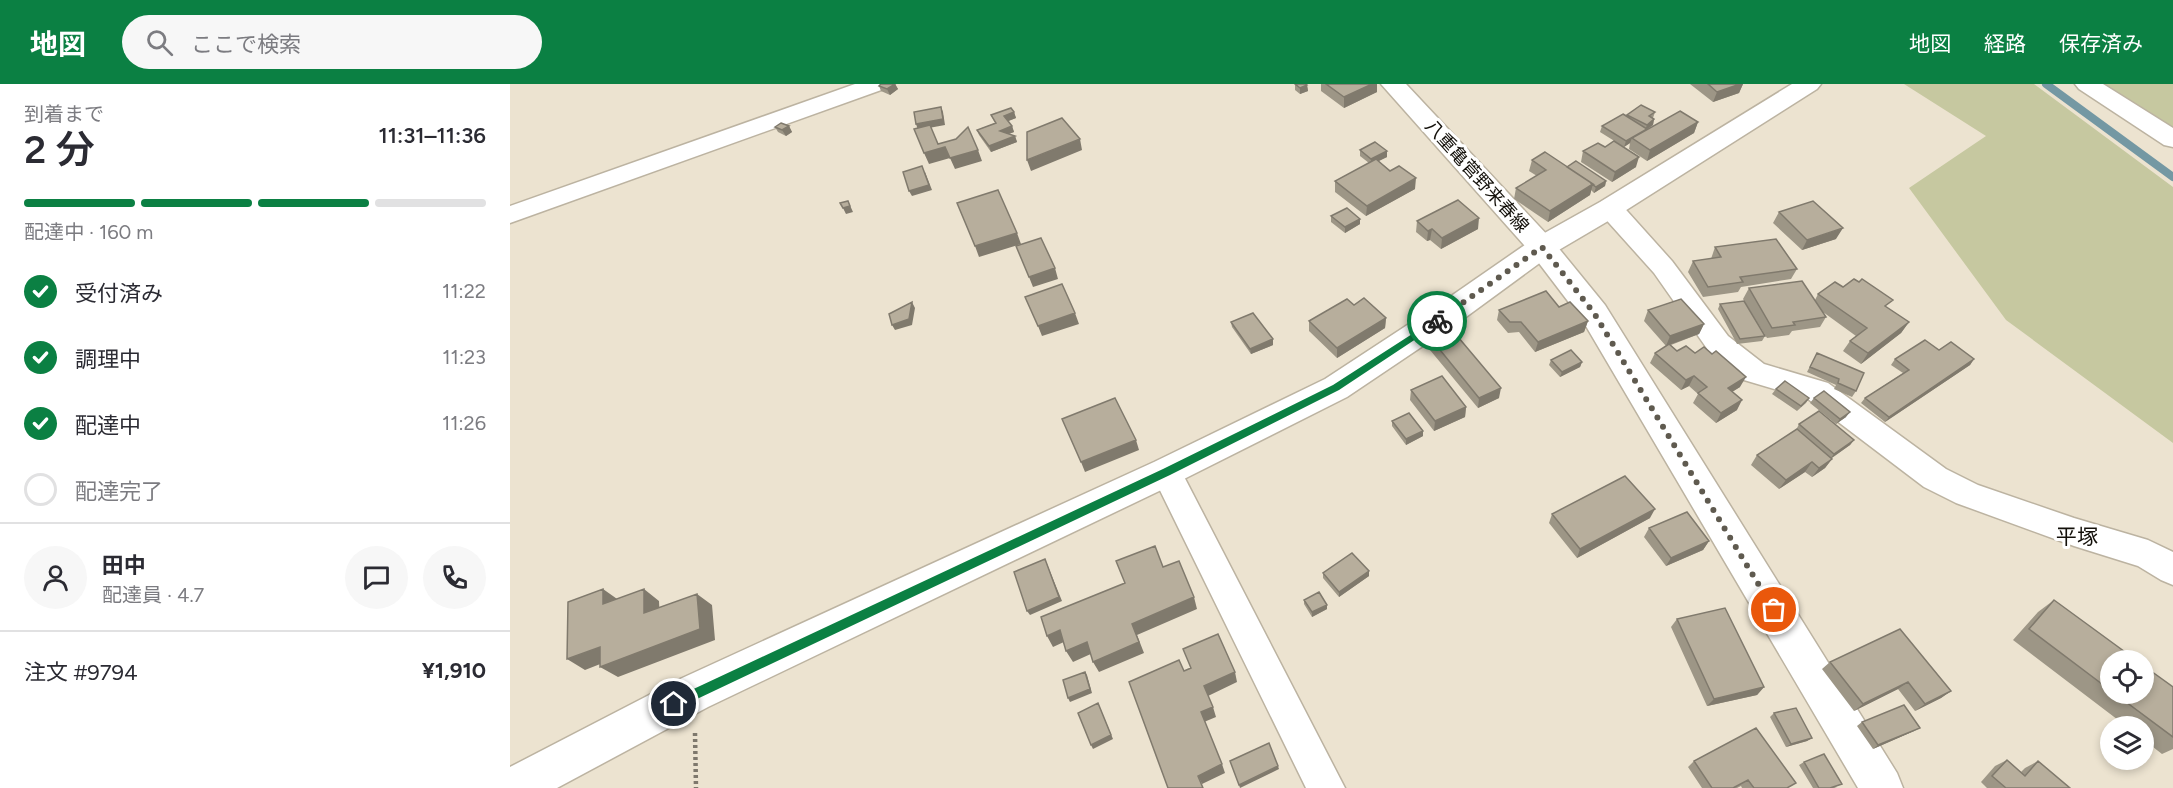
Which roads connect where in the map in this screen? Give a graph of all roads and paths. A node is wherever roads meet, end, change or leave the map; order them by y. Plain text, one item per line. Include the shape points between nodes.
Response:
1 (876, 84) edge
2 (1393, 84) edge
3 (1809, 84) edge
4 (2087, 84) edge
5 (2173, 139) edge
6 (1610, 208) junction
7 (510, 214) edge
8 (1542, 247) junction
9 (1166, 472) junction
10 (2173, 570) edge
11 (694, 693) junction
12 (514, 788) edge
13 (696, 788) edge
14 (1326, 788) edge
15 (1882, 788) edge

1 - 7 street
2 - 8 street, 八重亀菅野来春線
3 - 6 street
4 - 5 street
6 - 8 street
6 - 10 street via 1663,267 1718,343 1754,372 1818,391 1935,478 1967,494 2148,554
8 - 9 street via 1336,388
8 - 15 street, 八重亀菅野来春線 via 1594,313
9 - 11 street
9 - 14 street
11 - 12 street
11 - 13 path

